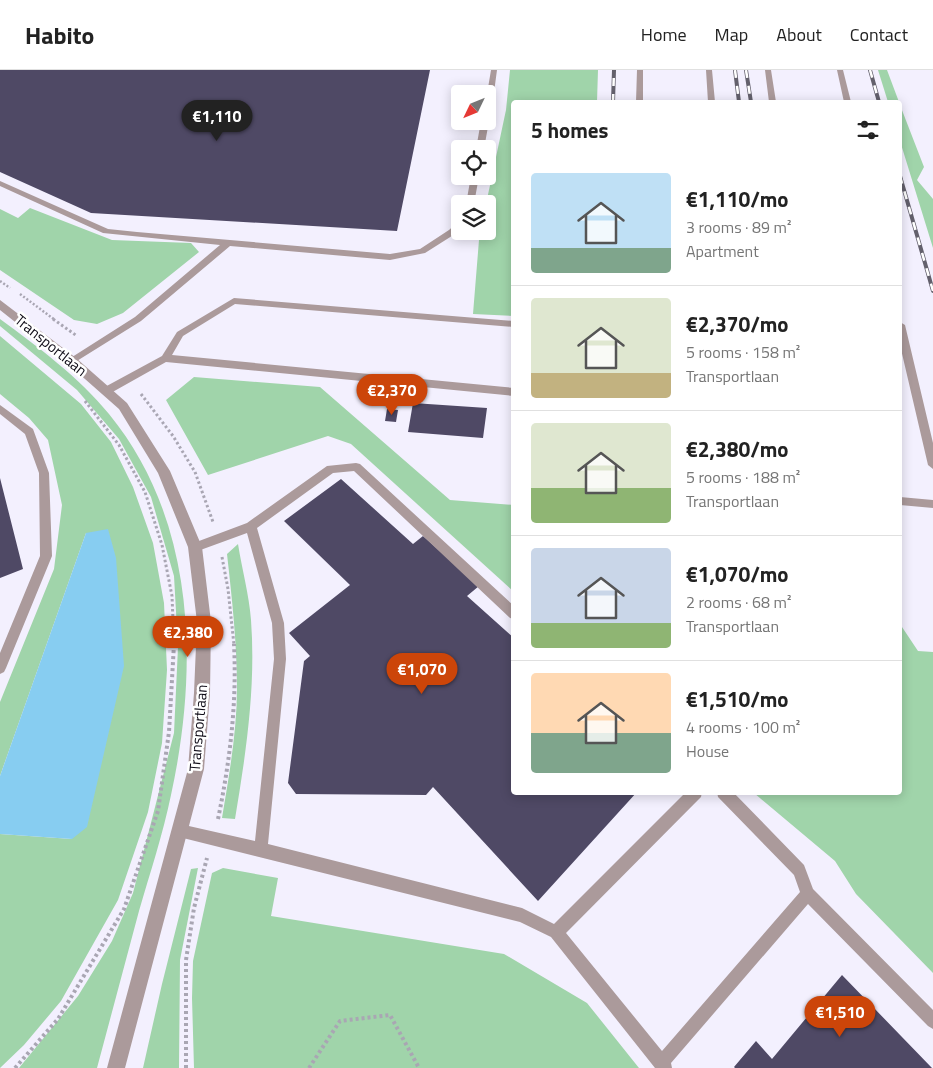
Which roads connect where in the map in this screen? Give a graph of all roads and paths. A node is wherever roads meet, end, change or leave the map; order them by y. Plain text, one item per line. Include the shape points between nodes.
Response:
1 (494, 70) edge
2 (640, 70) edge
3 (709, 70) edge
4 (768, 70) edge
5 (840, 70) edge
6 (492, 85) edge
7 (640, 100) edge
8 (712, 100) edge
9 (773, 100) edge
10 (848, 100) edge
11 (0, 183) edge
12 (451, 233) edge
13 (228, 243) junction
14 (0, 281) edge
15 (0, 304) edge
16 (511, 324) edge
17 (902, 333) edge
18 (91, 348) junction
19 (165, 358) junction
20 (72, 360) junction
21 (127, 379) junction
22 (511, 384) edge
23 (502, 390) junction
24 (106, 391) junction
25 (511, 392) edge
26 (78, 394) dead end
27 (0, 409) edge
28 (933, 465) edge
29 (902, 501) edge
30 (933, 504) edge
31 (251, 526) junction
32 (218, 540) junction
33 (195, 547) junction
34 (511, 611) edge
35 (0, 668) edge
36 (693, 795) edge
37 (726, 795) edge
38 (180, 830) junction
39 (213, 838) junction
40 (261, 849) junction
41 (808, 894) junction
42 (556, 932) junction
43 (933, 1021) edge
44 (663, 1065) edge
45 (15, 1068) edge
46 (116, 1068) edge
47 (186, 1068) edge
48 (309, 1068) edge
49 (419, 1068) edge

1 - 6 lane
2 - 7 lane
3 - 8 lane
4 - 9 lane
5 - 10 lane
11 - 13 lane via 106,232
12 - 13 lane via 422,251 390,256
13 - 18 lane via 138,319
14 - 18 path
15 - 20 street, Transportlaan
16 - 19 lane via 234,301 180,334
17 - 28 lane
18 - 20 lane
19 - 21 lane
19 - 23 lane
20 - 24 street, Transportlaan
21 - 24 lane
21 - 32 path via 173,436 195,472
22 - 23 lane
23 - 25 lane
24 - 33 street, Transportlaan via 123,406 164,471
26 - 45 path via 124,453 145,492 162,545 172,596 174,655 169,732 158,811 124,909 58,1020
27 - 35 lane via 29,432 44,473 46,556
29 - 30 lane
31 - 32 lane
31 - 34 lane via 331,469 356,466
31 - 40 lane via 278,623 280,659
32 - 33 lane
32 - 39 path via 231,595 235,685 228,775
33 - 38 street, Transportlaan via 204,622 202,693 196,769
36 - 42 lane
37 - 41 lane via 799,870
38 - 39 lane
38 - 46 street, Transportlaan
39 - 40 lane
39 - 47 path via 194,908 186,960
40 - 42 lane via 522,916
41 - 43 lane
41 - 44 lane
42 - 44 lane
48 - 49 path via 340,1022 390,1015

